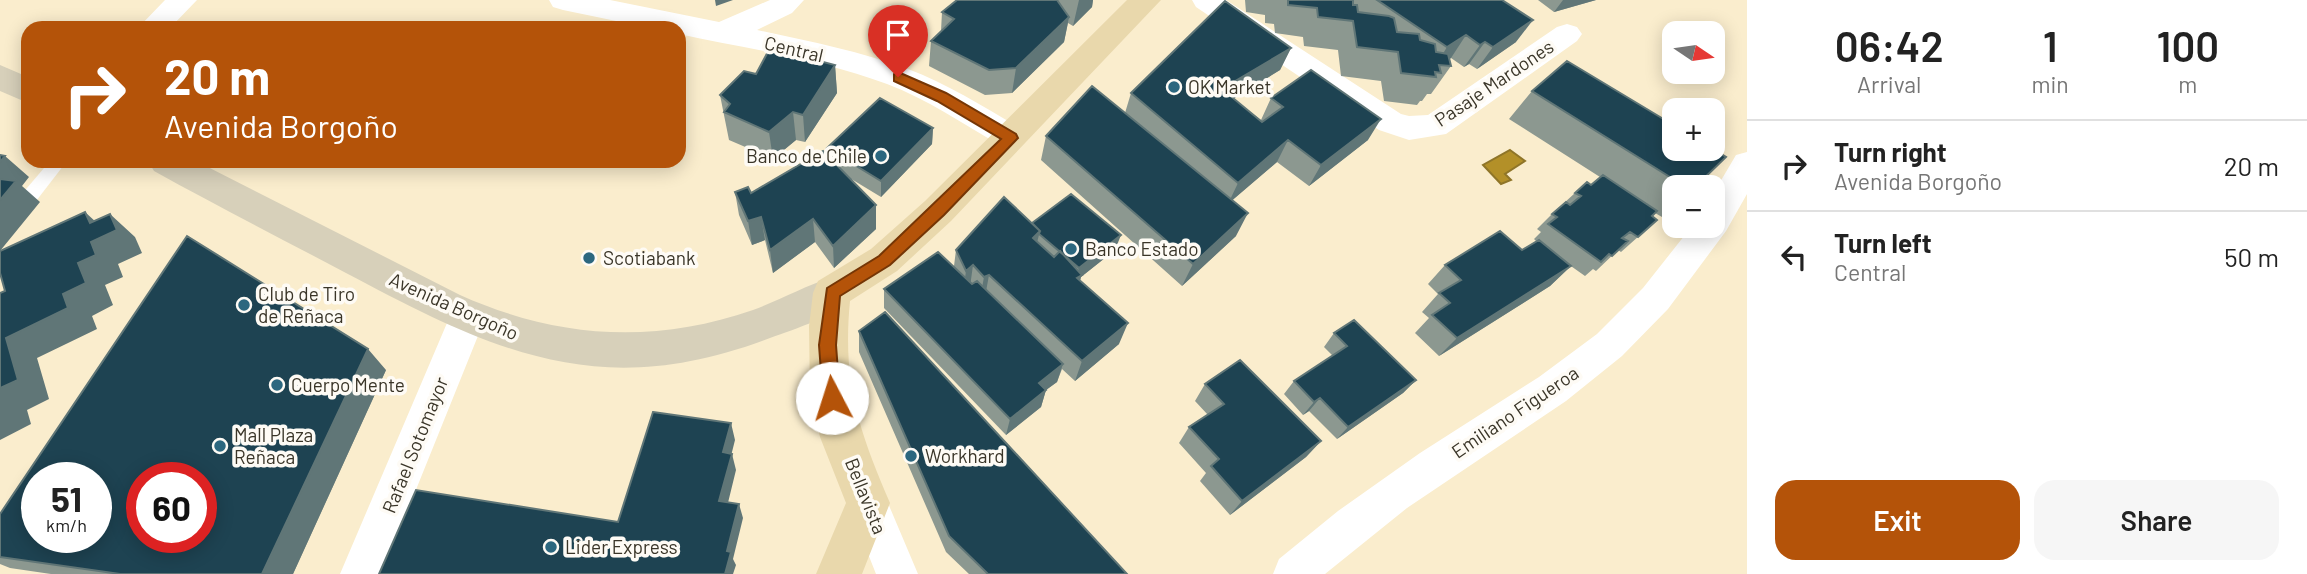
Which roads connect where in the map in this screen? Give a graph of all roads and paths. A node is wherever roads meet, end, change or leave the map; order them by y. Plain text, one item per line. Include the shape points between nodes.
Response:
1 (183, 0) edge
2 (563, 0) edge
3 (790, 0) edge
4 (798, 0) edge
5 (1145, 0) edge
6 (1206, 0) edge
7 (160, 21) edge
8 (637, 21) edge
9 (686, 29) edge
10 (719, 33) junction
11 (1567, 34) dead end
12 (821, 54) junction
13 (0, 77) edge
14 (21, 88) edge
15 (1011, 138) junction
16 (1747, 164) edge
17 (53, 168) edge
18 (180, 168) edge
19 (27, 200) dead end
20 (832, 293) junction
21 (468, 316) junction
22 (868, 503) junction
23 (361, 574) edge
24 (839, 574) edge
25 (897, 574) edge
26 (1294, 574) edge

1 - 7 street
2 - 8 street, Central
3 - 10 street via 776,11
4 - 12 street via 800,21
5 - 15 main road, Avenida Borgoño
6 - 11 street, Pasaje Mardones via 1373,112 1409,128 1435,126
9 - 10 street, Central
10 - 12 street, Central
12 - 15 street, Central via 898,77
13 - 14 main road
15 - 20 main road, Avenida Borgoño via 884,260
16 - 26 street, Emiliano Figueroa via 1713,226 1637,320 1585,366 1457,451
17 - 19 lane
18 - 21 main road, Avenida Borgoño
20 - 21 main road, Avenida Borgoño via 751,329 688,345 648,349 570,347 500,330
20 - 22 main road, Bellavista via 828,345 832,398 838,428
21 - 23 street, Rafael Sotomayor
22 - 24 main road
22 - 25 street, Bellavista

